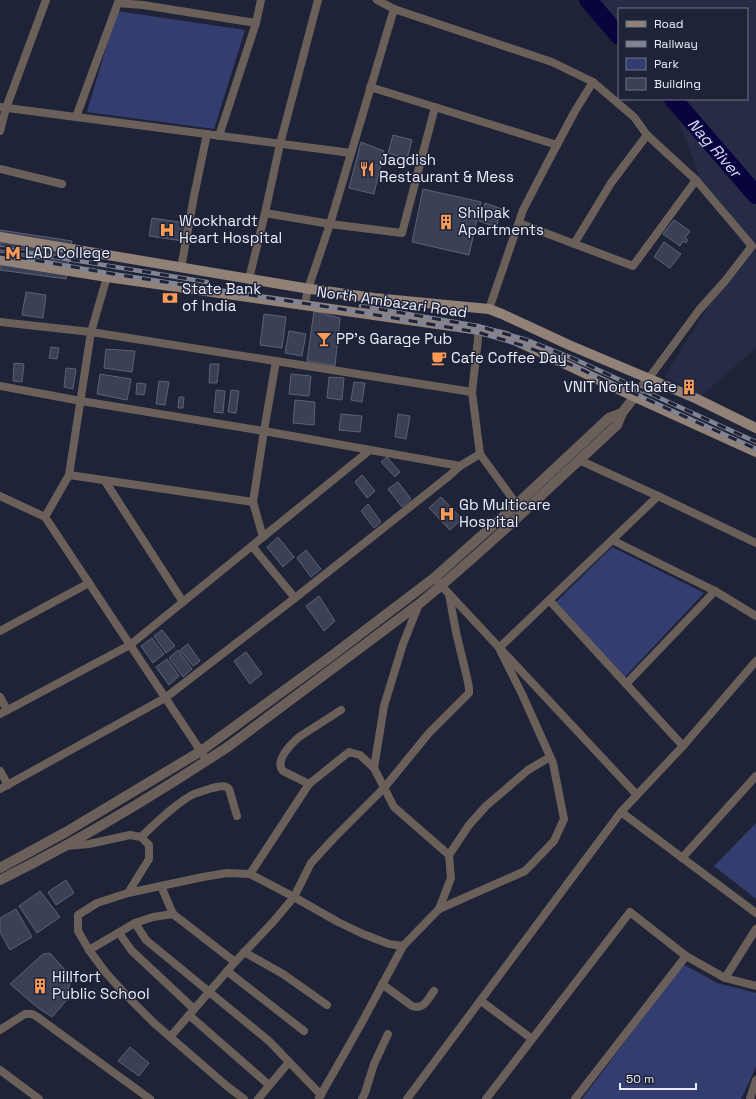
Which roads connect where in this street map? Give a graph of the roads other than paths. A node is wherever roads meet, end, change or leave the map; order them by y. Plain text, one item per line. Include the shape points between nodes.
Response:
1 (46, 0) edge
2 (261, 0) edge
3 (318, 0) edge
4 (377, 0) edge
5 (119, 1) edge
6 (394, 9) junction
7 (256, 23) junction
8 (593, 82) junction
9 (370, 87) junction
10 (3, 107) edge
11 (435, 107) junction
12 (76, 117) junction
13 (0, 131) edge
14 (207, 134) junction
15 (647, 135) junction
16 (219, 136) junction
17 (280, 144) junction
18 (557, 145) junction
19 (351, 153) junction
20 (0, 169) edge
21 (696, 180) junction
22 (62, 184) dead end
23 (265, 213) junction
24 (519, 223) junction
25 (330, 224) junction
26 (0, 237) edge
27 (574, 244) junction
28 (0, 260) edge
29 (181, 268) junction
30 (107, 277) junction
31 (249, 279) junction
32 (308, 289) junction
33 (305, 304) junction
34 (489, 309) junction
35 (0, 322) edge
36 (479, 330) junction
37 (91, 332) junction
38 (276, 361) junction
39 (649, 378) junction
40 (0, 386) edge
41 (472, 392) junction
42 (635, 397) junction
43 (81, 401) junction
44 (622, 412) junction
45 (756, 428) edge
46 (264, 431) junction
47 (370, 450) junction
48 (756, 452) edge
49 (480, 454) junction
50 (579, 460) junction
51 (460, 466) junction
52 (69, 475) junction
53 (105, 481) junction
54 (0, 496) edge
55 (658, 496) junction
56 (253, 502) junction
57 (516, 505) junction
58 (523, 513) junction
59 (45, 517) junction
60 (263, 537) junction
61 (612, 540) junction
62 (756, 543) edge
63 (252, 546) junction
64 (434, 578) junction
65 (89, 583) junction
66 (441, 586) junction
67 (715, 591) junction
68 (449, 594) junction
69 (295, 598) junction
70 (549, 600) junction
71 (183, 602) junction
72 (419, 604) junction
73 (756, 616) edge
74 (0, 632) edge
75 (130, 645) junction
76 (499, 648) junction
77 (756, 661) edge
78 (626, 684) junction
79 (0, 697) edge
80 (165, 698) junction
81 (341, 710) dead end
82 (4, 712) edge
83 (683, 746) junction
84 (201, 751) junction
85 (550, 757) junction
86 (207, 760) junction
87 (374, 768) junction
88 (0, 771) edge
89 (756, 776) edge
90 (309, 784) junction
91 (8, 785) junction
92 (384, 788) junction
93 (0, 789) edge
94 (637, 795) junction
95 (621, 812) junction
96 (237, 816) dead end
97 (141, 837) junction
98 (64, 846) junction
99 (449, 855) junction
100 (682, 858) junction
101 (0, 868) edge
102 (250, 874) junction
103 (0, 880) edge
104 (161, 886) junction
105 (128, 893) junction
106 (294, 896) junction
107 (440, 909) junction
108 (756, 913) edge
109 (173, 914) junction
110 (135, 923) junction
111 (756, 929) edge
112 (119, 933) junction
113 (403, 946) junction
114 (89, 950) junction
115 (244, 952) junction
116 (686, 956) junction
117 (235, 962) junction
118 (227, 971) junction
119 (725, 978) junction
120 (382, 984) junction
121 (756, 986) edge
122 (434, 991) dead end
123 (209, 992) junction
124 (481, 1001) junction
125 (327, 1005) dead end
126 (192, 1012) junction
127 (0, 1030) edge
128 (304, 1031) dead end
129 (388, 1034) dead end
130 (170, 1037) junction
131 (532, 1039) junction
132 (289, 1062) junction
133 (0, 1070) edge
134 (756, 1080) edge
135 (269, 1085) junction
136 (319, 1097) edge
137 (39, 1099) edge
138 (150, 1099) edge
139 (244, 1099) edge
140 (258, 1099) edge
141 (362, 1099) edge
142 (407, 1099) edge
143 (486, 1099) edge
144 (575, 1099) edge
145 (750, 1099) edge

1 - 10 street
2 - 7 street
3 - 17 street
4 - 6 street
5 - 7 street
5 - 12 street
6 - 8 street via 552,62
6 - 9 street
7 - 16 street
8 - 15 street via 634,117
8 - 18 street
9 - 11 street
9 - 19 street
10 - 12 street
10 - 13 street
11 - 18 street
11 - 25 street via 402,233
12 - 14 street
14 - 16 street
14 - 29 street
15 - 21 street
15 - 27 street via 611,183
16 - 17 street
17 - 19 street
17 - 23 street
18 - 24 street via 523,210
19 - 25 street
20 - 22 street
21 - 27 street via 633,266
21 - 39 street via 752,246 699,310
23 - 25 street
23 - 31 street
24 - 27 street
24 - 34 street
25 - 32 street
26 - 29 main road, North Ambazari Road
28 - 30 main road, North Ambazari Road
29 - 31 main road, North Ambazari Road
30 - 33 main road, North Ambazari Road
30 - 37 street
31 - 32 main road, North Ambazari Road
32 - 33 street
32 - 34 main road, North Ambazari Road
33 - 36 main road, North Ambazari Road
34 - 39 main road, North Ambazari Road
35 - 37 street
36 - 41 street
36 - 42 main road, North Ambazari Road via 506,336
37 - 38 street
37 - 43 street
38 - 41 street
38 - 46 street
39 - 42 street
39 - 45 main road, North Ambazari Road via 687,390
40 - 43 street
41 - 49 street
42 - 44 street
42 - 48 main road, North Ambazari Road
43 - 46 street
43 - 52 street
44 - 50 street via 617,425
44 - 57 street via 609,418
46 - 47 street
46 - 56 street
47 - 51 street
47 - 60 street
49 - 51 street
49 - 57 street
50 - 55 street
50 - 58 street
51 - 69 street
52 - 53 street
52 - 59 street
53 - 56 street
53 - 71 street
54 - 59 street
55 - 61 street
55 - 62 street
56 - 60 street
57 - 58 street
57 - 64 street
58 - 66 street
59 - 65 street
60 - 63 street
61 - 67 street
61 - 70 street
63 - 69 street
63 - 71 street
64 - 66 street
64 - 84 street
65 - 74 street
65 - 75 street
66 - 68 street
66 - 72 street
67 - 73 street
67 - 78 street
68 - 76 street
68 - 92 street via 469,693 429,733
69 - 80 street
70 - 76 street
70 - 78 street
71 - 75 street
72 - 86 street
72 - 87 street via 403,644 384,706
75 - 80 street
75 - 82 street
76 - 85 street
76 - 94 street
77 - 83 street
78 - 83 street
79 - 82 street
80 - 84 street
80 - 91 street
81 - 90 street via 299,737 281,759 279,764 283,771
83 - 94 street
84 - 86 street
84 - 101 street via 66,832
85 - 99 street via 528,770 486,806 469,825
85 - 107 street via 564,819 554,841 525,871
86 - 98 street
87 - 90 street via 360,755 349,752
87 - 92 street
88 - 91 street
89 - 100 street
90 - 102 street
91 - 93 street
92 - 99 street via 394,807
92 - 106 street via 311,863
94 - 95 street
95 - 100 street
95 - 124 street
96 - 97 street via 229,789 224,786 216,787 194,794 183,801
97 - 98 street via 130,835 89,844
97 - 105 street via 149,845 149,859
98 - 103 street
99 - 107 street via 451,878
100 - 108 street
102 - 104 street via 227,873
102 - 106 street
104 - 105 street
104 - 109 street
105 - 114 street via 97,903 78,915 78,931
106 - 113 street via 363,934 389,944
106 - 115 street
107 - 113 street
109 - 110 street
109 - 117 street
110 - 112 street
110 - 123 street via 146,940
111 - 119 street
112 - 114 street
112 - 126 street via 141,961
113 - 120 street
114 - 130 street via 128,997
115 - 117 street
115 - 125 street via 283,974
116 - 119 street
116 - 131 street via 630,912
116 - 144 street
117 - 118 street
118 - 123 street
118 - 128 street
119 - 121 street
120 - 122 street via 417,1008 424,1005
120 - 136 street
123 - 126 street
123 - 132 street via 269,1041
124 - 131 street
124 - 142 street
126 - 130 street
126 - 135 street
127 - 138 street via 25,1014 32,1014
129 - 141 street
130 - 139 street
131 - 143 street
132 - 135 street
132 - 136 street
133 - 137 street
134 - 145 street
135 - 140 street

